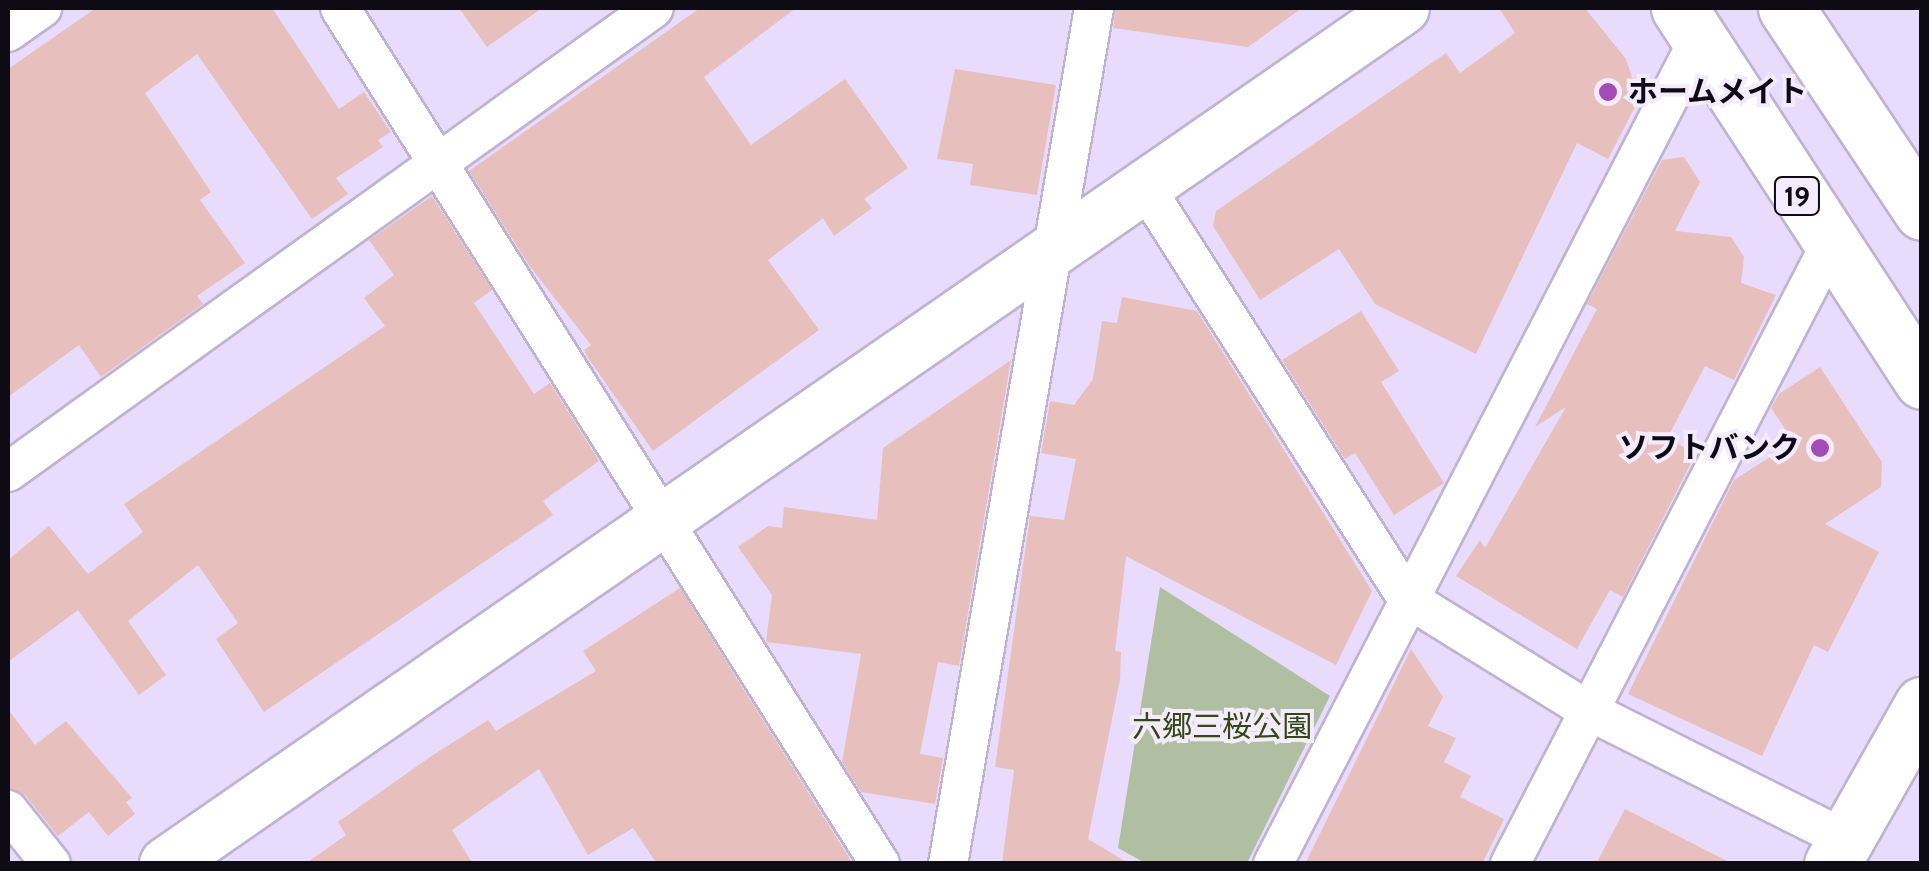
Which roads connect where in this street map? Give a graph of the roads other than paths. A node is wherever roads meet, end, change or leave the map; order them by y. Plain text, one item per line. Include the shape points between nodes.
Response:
1 (42, 8) edge
2 (340, 8) edge
3 (654, 8) edge
4 (1094, 8) edge
5 (1403, 8) edge
6 (1786, 8) edge
7 (1689, 23) edge
8 (8, 32) edge
9 (441, 161) junction
10 (1145, 187) junction
11 (1922, 212) edge
12 (1054, 247) junction
13 (1829, 247) junction
14 (1922, 380) edge
15 (8, 472) edge
16 (666, 522) junction
17 (1408, 598) junction
18 (1922, 705) edge
19 (1589, 711) junction
20 (8, 810) edge
21 (1838, 851) edge
22 (50, 864) edge
23 (166, 864) edge
24 (880, 864) edge
25 (948, 864) edge
26 (1274, 864) edge
27 (1510, 864) edge

1 - 8 street
2 - 9 street
3 - 9 street
4 - 12 street
5 - 10 street
6 - 11 highway
7 - 13 highway, 19
7 - 17 street
9 - 15 street
9 - 16 street
10 - 12 street
10 - 17 street
12 - 16 street
12 - 25 street
13 - 14 highway, 19
13 - 19 street
16 - 23 street
16 - 24 street
17 - 19 street
17 - 26 street
18 - 21 highway
19 - 21 street
19 - 27 street
20 - 22 street

